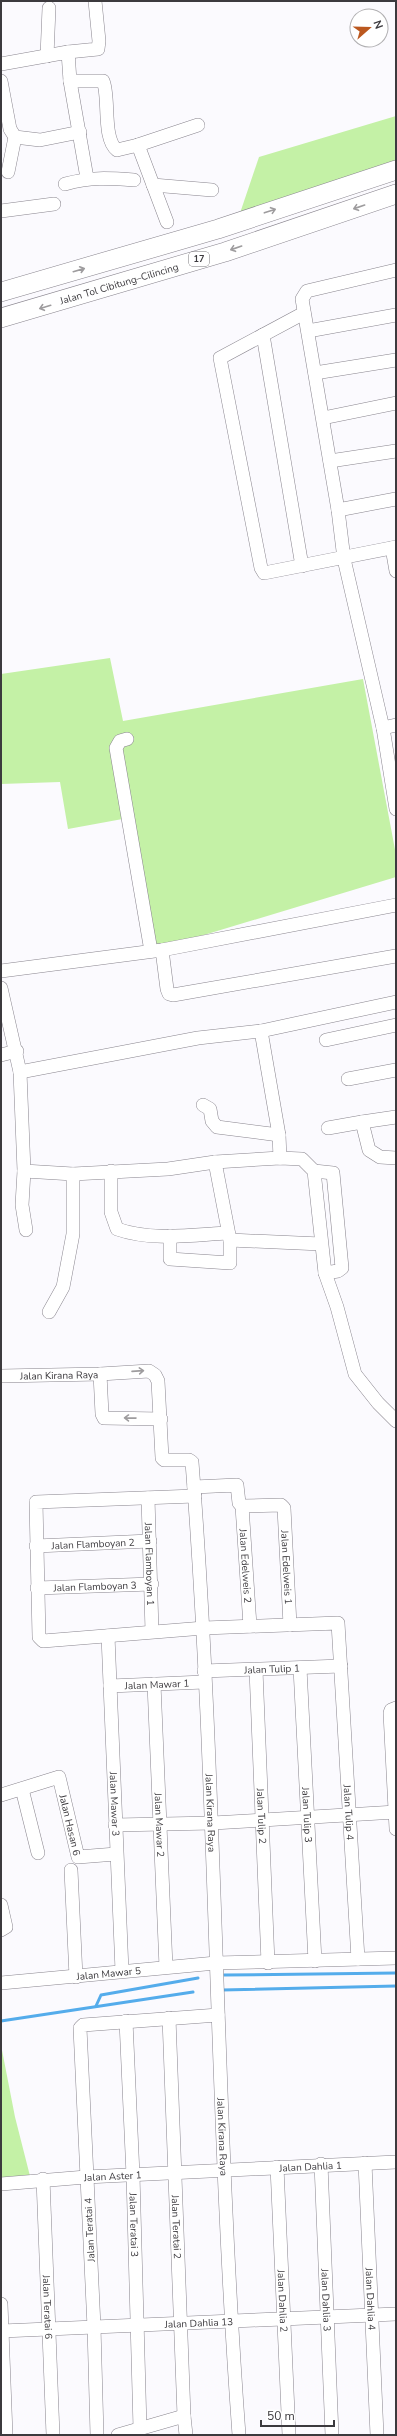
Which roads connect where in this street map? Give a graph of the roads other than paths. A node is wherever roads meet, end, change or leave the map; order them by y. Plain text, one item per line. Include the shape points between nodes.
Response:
1 (95, 1) edge
2 (50, 8) dead end
3 (68, 52) junction
4 (47, 56) junction
5 (1, 64) edge
6 (1, 81) edge
7 (70, 81) junction
8 (198, 125) dead end
9 (80, 132) junction
10 (15, 137) junction
11 (138, 145) junction
12 (396, 170) edge
13 (8, 172) dead end
14 (87, 178) junction
15 (134, 180) dead end
16 (65, 184) dead end
17 (153, 185) junction
18 (212, 190) dead end
19 (396, 194) edge
20 (54, 204) dead end
21 (1, 211) edge
22 (167, 222) dead end
23 (396, 270) edge
24 (1, 292) edge
25 (304, 313) junction
26 (396, 315) edge
27 (1, 318) edge
28 (308, 331) junction
29 (262, 334) junction
30 (396, 360) edge
31 (316, 374) junction
32 (396, 403) edge
33 (323, 418) junction
34 (396, 452) edge
35 (330, 461) junction
36 (396, 499) edge
37 (338, 510) junction
38 (394, 548) edge
39 (344, 559) junction
40 (302, 566) junction
41 (396, 571) edge
42 (396, 725) edge
43 (383, 728) junction
44 (127, 739) dead end
45 (393, 769) edge
46 (396, 809) edge
47 (396, 905) edge
48 (157, 950) junction
49 (396, 956) edge
50 (1, 971) edge
51 (1, 988) edge
52 (396, 1002) edge
53 (5, 1023) edge
54 (396, 1025) edge
55 (261, 1031) junction
56 (326, 1040) dead end
57 (17, 1051) junction
58 (1, 1055) edge
59 (396, 1070) edge
60 (20, 1072) junction
61 (348, 1079) dead end
62 (203, 1105) dead end
63 (396, 1117) edge
64 (362, 1122) junction
65 (328, 1128) dead end
66 (279, 1135) junction
67 (280, 1158) junction
68 (396, 1158) edge
69 (215, 1162) junction
70 (24, 1171) junction
71 (111, 1171) junction
72 (314, 1171) junction
73 (73, 1174) junction
74 (338, 1219) junction
75 (318, 1220) junction
76 (26, 1230) dead end
77 (170, 1236) junction
78 (229, 1237) junction
79 (321, 1244) junction
80 (325, 1273) junction
81 (49, 1312) dead end
82 (100, 1374) junction
83 (1, 1376) edge
84 (161, 1419) junction
85 (396, 1421) edge
86 (194, 1491) junction
87 (148, 1498) junction
88 (242, 1506) junction
89 (150, 1541) junction
90 (36, 1546) junction
91 (152, 1584) junction
92 (38, 1588) junction
93 (290, 1625) junction
94 (250, 1626) junction
95 (204, 1628) junction
96 (152, 1631) junction
97 (108, 1636) junction
98 (341, 1666) junction
99 (300, 1668) junction
100 (256, 1670) junction
101 (204, 1676) junction
102 (154, 1684) junction
103 (110, 1686) junction
104 (395, 1708) edge
105 (22, 1788) junction
106 (1, 1795) edge
107 (396, 1812) edge
108 (350, 1814) junction
109 (307, 1816) junction
110 (263, 1819) junction
111 (213, 1822) junction
112 (161, 1824) junction
113 (115, 1825) junction
114 (396, 1829) edge
115 (38, 1853) dead end
116 (116, 1854) junction
117 (70, 1870) dead end
118 (1, 1905) edge
119 (1, 1930) edge
120 (396, 1958) edge
121 (358, 1959) junction
122 (315, 1961) junction
123 (216, 1963) junction
124 (268, 1963) junction
125 (166, 1966) junction
126 (122, 1971) junction
127 (76, 1976) junction
128 (1, 1983) edge
129 (218, 2015) junction
130 (169, 2018) junction
131 (126, 2021) junction
132 (396, 2162) edge
133 (365, 2163) junction
134 (321, 2164) junction
135 (277, 2167) junction
136 (224, 2169) junction
137 (175, 2172) junction
138 (134, 2175) junction
139 (86, 2177) junction
140 (43, 2179) junction
141 (1, 2184) edge
142 (1, 2304) edge
143 (396, 2314) edge
144 (373, 2315) junction
145 (328, 2316) junction
146 (285, 2318) junction
147 (231, 2322) junction
148 (181, 2323) junction
149 (137, 2325) junction
150 (94, 2327) junction
151 (48, 2328) junction
152 (2, 2331) junction
153 (184, 2416) junction
154 (140, 2428) junction
155 (6, 2435) edge
156 (53, 2435) edge
157 (97, 2435) edge
158 (118, 2435) edge
159 (186, 2435) edge
160 (239, 2435) edge
161 (289, 2435) edge
162 (332, 2435) edge
163 (377, 2435) edge

1 - 3 street via 98,49
2 - 4 street
3 - 4 street
3 - 7 street
4 - 5 street
6 - 10 street via 10,129
7 - 9 street
7 - 11 street via 103,81 113,146 117,150
8 - 11 street
9 - 10 street via 40,140
9 - 14 street
10 - 13 street
11 - 17 street
24 -> 12 highway, 17 via 218,229
14 - 15 street
14 - 16 street
17 - 18 street
17 - 22 street
19 -> 27 highway, Jalan Tol Cibitung–Cilincing / 17 via 225,252
20 - 21 street
23 - 25 street via 307,291 302,299
25 - 28 street
25 - 29 street
26 - 28 street
28 - 31 street
29 - 40 street
29 - 40 street via 220,358 261,568 264,573
30 - 31 street
31 - 33 street
32 - 33 street
33 - 35 street
34 - 35 street
35 - 37 street
36 - 37 street
37 - 39 street
38 - 39 street
38 - 41 street
39 - 40 street
39 - 43 street
42 - 43 street
43 - 45 street
44 - 48 street via 120,741 116,748
45 - 46 street
47 - 48 street
48 - 49 street via 167,990 173,995
48 - 50 street
51 - 53 street
52 - 55 street
53 - 57 street
54 - 56 street
55 - 60 street via 198,1038
55 - 66 street
57 - 58 street
57 - 60 street
59 - 61 street
60 - 70 street
62 - 66 street via 210,1109 212,1121 217,1126
63 - 64 street
64 - 65 street
64 - 68 street via 369,1150 380,1157
66 - 67 street
67 - 69 street
67 - 72 street via 302,1159
69 - 71 street via 168,1169
69 - 78 street
70 - 73 street
70 - 76 street via 22,1205
71 - 73 street
71 - 77 street via 111,1212 117,1229 130,1233
72 - 74 street via 333,1173
72 - 75 street
73 - 81 street via 73,1234 63,1287
74 - 75 street
74 - 80 street via 342,1268
75 - 79 street
77 - 78 street
77 - 78 street via 170,1259 227,1264 230,1263
78 - 79 street
79 - 80 street
80 - 85 street via 355,1374
82 - 83 street, Jalan Kirana Raya
82 -> 84 street via 149,1371 155,1375 158,1381
84 -> 82 street, Jalan Kirana Raya via 104,1418
84 - 86 street, Jalan Kirana Raya via 162,1458 191,1460
86 - 87 street
86 - 88 street, Jalan Edelweis 2 via 237,1485 239,1503
86 - 95 street, Jalan Kirana Raya
87 - 89 street, Jalan Flamboyan 1
87 - 90 street via 36,1501
88 - 93 street, Jalan Edelweis 1 via 282,1505 285,1510
88 - 94 street, Jalan Edelweis 2
89 - 90 street, Jalan Flamboyan 2
89 - 91 street, Jalan Flamboyan 1
90 - 92 street
91 - 92 street, Jalan Flamboyan 3
91 - 96 street, Jalan Flamboyan 1
92 - 97 street via 41,1640
93 - 94 street
93 - 98 street via 338,1623
94 - 95 street
95 - 96 street
95 - 101 street, Jalan Kirana Raya
96 - 97 street
97 - 103 street, Jalan Mawar 3
98 - 99 street, Jalan Tulip 1
98 - 108 street, Jalan Tulip 4
99 - 100 street, Jalan Tulip 1
99 - 109 street, Jalan Tulip 3
100 - 101 street, Jalan Tulip 1
100 - 110 street, Jalan Tulip 2
101 - 102 street, Jalan Mawar 1
101 - 111 street, Jalan Kirana Raya
102 - 103 street, Jalan Mawar 1
102 - 112 street, Jalan Mawar 2
103 - 113 street, Jalan Mawar 3
104 - 107 street via 390,1713
105 - 106 street
105 - 115 street
105 - 116 street, Jalan Hasan 6 via 57,1777 60,1779 78,1857
107 - 108 street
107 - 114 street
108 - 109 street
108 - 121 street, Jalan Tulip 4
109 - 110 street
109 - 122 street, Jalan Tulip 3
110 - 111 street
110 - 124 street, Jalan Tulip 2
111 - 112 street
111 - 123 street, Jalan Kirana Raya
112 - 113 street
112 - 125 street, Jalan Mawar 2
113 - 116 street, Jalan Mawar 3
116 - 126 street, Jalan Mawar 3
117 - 127 street
118 - 119 street via 6,1927
120 - 121 street, Jalan Mawar 5
121 - 122 street, Jalan Mawar 5
122 - 124 street, Jalan Mawar 5
123 - 124 street, Jalan Mawar 5
123 - 125 street, Jalan Mawar 5
123 - 129 street, Jalan Kirana Raya
125 - 126 street, Jalan Mawar 5
126 - 127 street, Jalan Mawar 5
127 - 128 street, Jalan Mawar 5
129 - 130 street
129 - 136 street, Jalan Kirana Raya
130 - 131 street
130 - 137 street, Jalan Teratai 2
131 - 138 street, Jalan Teratai 3
131 - 139 street, Jalan Teratai 4 via 83,2025 80,2028
132 - 133 street, Jalan Dahlia 1
133 - 134 street, Jalan Dahlia 1
133 - 144 street, Jalan Dahlia 4
134 - 135 street, Jalan Dahlia 1
134 - 145 street, Jalan Dahlia 3
135 - 136 street, Jalan Dahlia 1
135 - 146 street, Jalan Dahlia 2
136 - 137 street, Jalan Aster 1
136 - 147 street, Jalan Kirana Raya
137 - 138 street, Jalan Aster 1
137 - 148 street, Jalan Teratai 2
138 - 139 street, Jalan Aster 1
138 - 149 street, Jalan Teratai 3
139 - 140 street, Jalan Aster 1
139 - 150 street, Jalan Teratai 4
140 - 141 street, Jalan Aster 1
140 - 151 street, Jalan Teratai 6
142 - 152 street
143 - 144 street, Jalan Dahlia 13
144 - 145 street, Jalan Dahlia 13
144 - 163 street, Jalan Dahlia 4
145 - 146 street, Jalan Dahlia 13
145 - 162 street, Jalan Dahlia 3
146 - 147 street, Jalan Dahlia 13
146 - 161 street, Jalan Dahlia 2
147 - 148 street, Jalan Dahlia 13
147 - 160 street, Jalan Kirana Raya
148 - 149 street, Jalan Dahlia 13
148 - 153 street, Jalan Teratai 2
149 - 150 street, Jalan Dahlia 13
149 - 154 street, Jalan Teratai 3
150 - 151 street, Jalan Dahlia 13
150 - 157 street, Jalan Teratai 4
151 - 152 street, Jalan Dahlia 13
151 - 156 street, Jalan Teratai 6
152 - 155 street
153 - 154 street
153 - 159 street, Jalan Teratai 2
154 - 158 street

